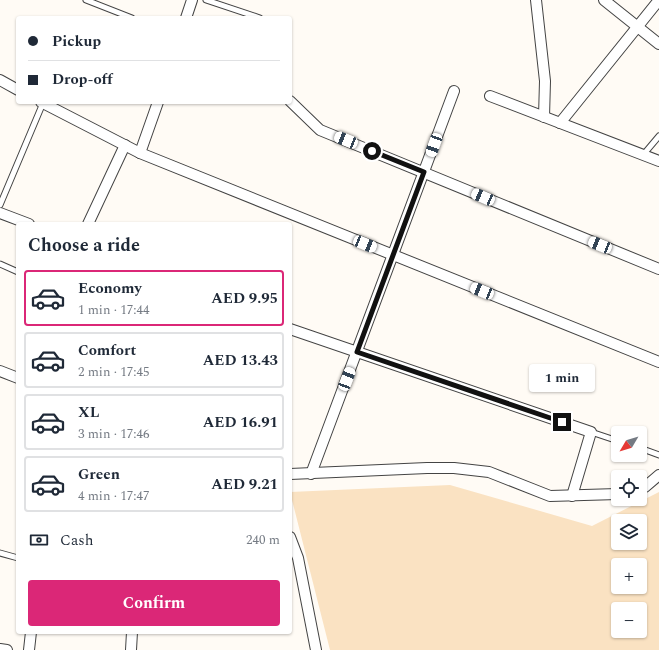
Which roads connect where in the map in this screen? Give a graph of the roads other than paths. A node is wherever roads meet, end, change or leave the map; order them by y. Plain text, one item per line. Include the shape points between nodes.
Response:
1 (86, 0) edge
2 (192, 0) edge
3 (206, 0) edge
4 (536, 0) edge
5 (604, 0) edge
6 (659, 0) edge
7 (127, 16) edge
8 (187, 16) edge
9 (254, 16) edge
10 (637, 27) junction
11 (659, 44) edge
12 (0, 80) edge
13 (16, 89) edge
14 (454, 91) dead end
15 (490, 96) dead end
16 (292, 103) edge
17 (41, 104) edge
18 (46, 104) edge
19 (157, 104) edge
20 (544, 117) junction
21 (560, 123) junction
22 (659, 136) edge
23 (124, 145) junction
24 (140, 153) junction
25 (643, 155) junction
26 (659, 161) edge
27 (424, 172) junction
28 (0, 205) edge
29 (0, 213) edge
30 (24, 222) edge
31 (89, 222) edge
32 (393, 255) junction
33 (0, 264) edge
34 (659, 269) edge
35 (16, 271) edge
36 (292, 331) edge
37 (357, 352) junction
38 (659, 362) edge
39 (0, 371) edge
40 (16, 376) edge
41 (591, 432) junction
42 (611, 439) edge
43 (647, 451) edge
44 (659, 455) edge
45 (292, 474) edge
46 (311, 474) junction
47 (659, 475) edge
48 (647, 485) edge
49 (611, 494) edge
50 (572, 496) junction
51 (292, 548) edge
52 (0, 553) edge
53 (16, 557) edge
54 (294, 558) edge
55 (32, 634) edge
56 (132, 634) edge
57 (0, 648) edge
58 (7, 650) edge
59 (29, 650) edge
60 (131, 650) edge
61 (316, 650) edge

1 - 7 lane
2 - 8 street
3 - 9 lane
4 - 20 street via 545,81
5 - 10 street
6 - 10 street
10 - 11 street
10 - 21 street
12 - 13 street
14 - 27 street
15 - 20 street
16 - 27 street via 320,130
17 - 28 lane
18 - 23 street
19 - 24 street
20 - 21 street
21 - 25 street
22 - 25 lane
23 - 24 street
23 - 31 street
24 - 32 street
25 - 26 street
27 - 32 street
27 - 34 street
29 - 30 street
32 - 37 street
32 - 38 street
33 - 35 lane
36 - 37 street
37 - 41 street
37 - 46 street
39 - 40 street
41 - 42 lane
41 - 50 street
43 - 44 lane
45 - 46 street
46 - 50 street via 454,468 489,472 550,496
47 - 48 street
49 - 50 street
51 - 54 street
52 - 53 lane
54 - 61 street
55 - 59 street
56 - 60 street
57 - 58 street

